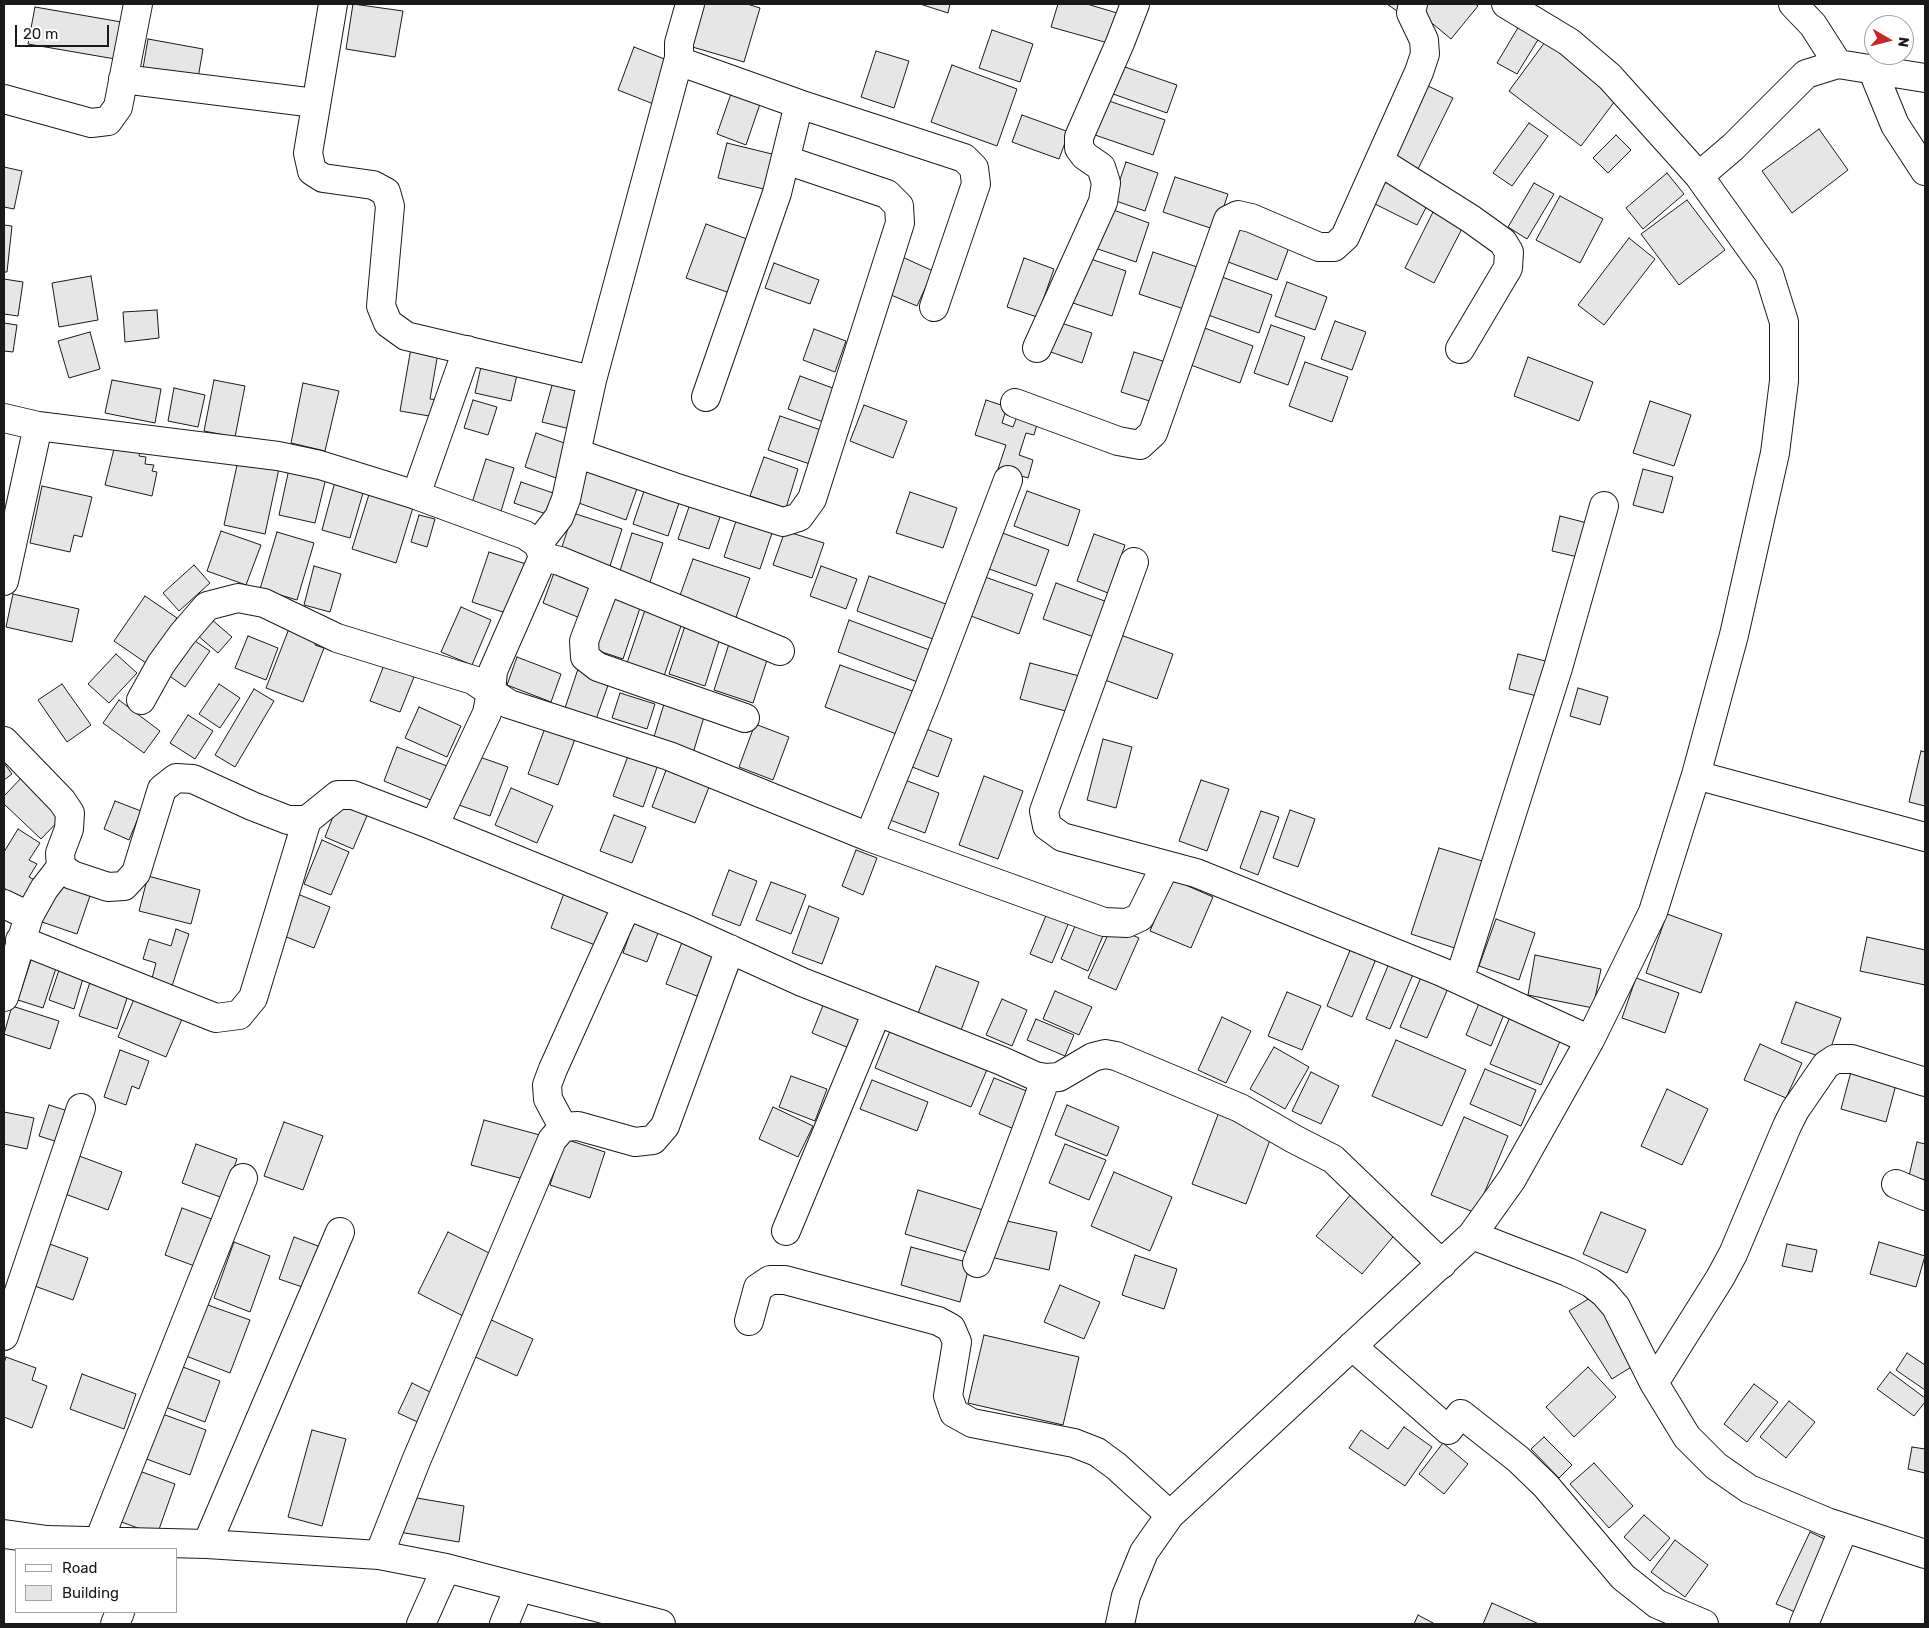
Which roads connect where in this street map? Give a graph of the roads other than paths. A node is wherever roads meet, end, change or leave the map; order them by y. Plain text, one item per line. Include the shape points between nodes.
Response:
1 (138, 4) edge
2 (332, 4) edge
3 (690, 4) edge
4 (1135, 4) edge
5 (1413, 4) edge
6 (1506, 4) edge
7 (1793, 4) edge
8 (679, 58) junction
9 (1838, 64) junction
10 (1872, 68) junction
11 (1925, 78) edge
12 (123, 79) junction
13 (4, 99) edge
14 (314, 103) junction
15 (799, 104) junction
16 (786, 160) junction
17 (1379, 161) junction
18 (1925, 171) edge
19 (1699, 176) junction
20 (934, 307) dead end
21 (1037, 348) dead end
22 (1460, 348) dead end
23 (467, 350) junction
24 (592, 380) junction
25 (706, 398) dead end
26 (1015, 403) dead end
27 (4, 418) edge
28 (38, 426) junction
29 (576, 453) junction
30 (1008, 480) dead end
31 (416, 495) junction
32 (1604, 506) dead end
33 (540, 550) junction
34 (1134, 562) dead end
35 (607, 580) junction
36 (4, 581) edge
37 (780, 651) dead end
38 (491, 692) junction
39 (141, 700) dead end
40 (745, 718) dead end
41 (4, 740) edge
42 (1696, 775) junction
43 (307, 820) junction
44 (434, 826) junction
45 (1925, 837) edge
46 (869, 838) junction
47 (61, 866) junction
48 (1166, 866) junction
49 (4, 904) edge
50 (627, 905) junction
51 (25, 928) junction
52 (730, 949) junction
53 (1459, 980) junction
54 (4, 997) edge
55 (877, 1012) junction
56 (1590, 1040) junction
57 (1046, 1078) junction
58 (1925, 1082) edge
59 (80, 1108) dead end
60 (563, 1128) junction
61 (243, 1178) dead end
62 (1896, 1184) dead end
63 (1925, 1196) edge
64 (786, 1231) dead end
65 (340, 1232) dead end
66 (1472, 1235) junction
67 (977, 1263) dead end
68 (1442, 1264) junction
69 (750, 1321) dead end
70 (4, 1336) edge
71 (1352, 1346) junction
72 (1654, 1383) junction
73 (1170, 1515) junction
74 (1844, 1528) junction
75 (4, 1534) edge
76 (98, 1543) junction
77 (207, 1544) junction
78 (146, 1546) edge
79 (1925, 1554) edge
80 (379, 1555) junction
81 (446, 1568) junction
82 (519, 1588) junction
83 (421, 1624) edge
84 (504, 1624) edge
85 (661, 1624) edge
86 (1120, 1624) edge
87 (1704, 1624) edge
88 (1804, 1624) edge

1 - 12 street
2 - 14 street
3 - 8 street via 679,42
4 - 21 street via 1079,137 1079,148 1084,156 1101,167 1106,183 1103,202
5 - 17 street via 1411,13 1424,40 1425,54
6 - 19 street via 1569,42 1610,77
7 - 9 street via 1813,25
8 - 15 street via 692,67
8 - 24 street
9 - 10 street
9 - 19 street via 1806,74
10 - 11 street
10 - 18 street via 1895,125
12 - 13 street via 118,107 108,120 91,123
12 - 14 street
14 - 23 street via 308,152 312,171 323,178 373,185 386,192 390,206 381,306 388,322 406,336
15 - 16 street
15 - 20 street via 964,158 974,168 976,184
16 - 25 street
16 - 29 street via 887,194 899,206 900,223 812,499 799,517 783,522
17 - 22 street via 1471,219 1503,242 1509,252 1508,268
17 - 26 street via 1344,237 1334,247 1319,247 1245,216 1238,215 1228,220 1154,434 1140,445 1118,441
19 - 42 street via 1769,274 1784,322 1784,381 1775,453 1734,635
23 - 24 street
23 - 31 street
24 - 29 street
27 - 28 street
28 - 31 street via 278,456 320,465
28 - 36 street
29 - 33 street via 566,500
30 - 46 street
31 - 33 street via 525,535
32 - 53 street via 1558,668
33 - 35 street
33 - 38 street via 493,671
34 - 48 street via 1044,810 1048,826 1062,837
35 - 37 street
35 - 40 street via 584,641 585,657 598,666
38 - 39 street via 473,680 337,638 264,602 238,598 207,606 166,657
38 - 44 street via 487,713
38 - 46 street via 509,704 669,756
41 - 47 street via 62,800 70,813 60,853
42 - 45 street
42 - 56 street via 1653,912
43 - 44 street via 338,795 352,795
43 - 47 street via 288,820 193,779 176,778 162,789 136,873 124,886 108,887 72,875
43 - 51 street via 253,998 239,1015 216,1018
44 - 50 street
46 - 48 street via 1104,922 1127,923 1140,917
47 - 51 street via 44,888
48 - 53 street via 1196,873
49 - 51 street
50 - 52 street
50 - 60 street via 548,1085 548,1099
51 - 54 street
52 - 55 street
52 - 60 street via 665,1126 653,1140 635,1142 578,1126
53 - 56 street
55 - 57 street
55 - 64 street
56 - 66 street via 1512,1179
57 - 67 street
57 - 68 street via 1059,1077 1093,1057 1105,1054 1240,1108 1333,1159
58 - 72 street via 1852,1060 1834,1059 1826,1065 1787,1126 1733,1254
59 - 70 street
60 - 80 street via 552,1140
61 - 76 street
62 - 63 street
65 - 77 street
66 - 68 street
66 - 72 street via 1592,1283 1616,1307
68 - 71 street
69 - 73 street via 758,1288 770,1280 784,1280 938,1321 951,1328 957,1342 948,1396 954,1413 972,1422 1074,1443 1097,1452
71 - 73 street
71 - 87 street via 1448,1430 1461,1414 1518,1459 1546,1486 1623,1577 1658,1604
72 - 74 street via 1687,1437 1716,1466 1750,1490
73 - 86 street via 1144,1552 1126,1596
74 - 79 street
74 - 88 street
75 - 76 street
76 - 78 street
77 - 78 street
77 - 80 street
80 - 81 street
81 - 82 street
81 - 83 street
82 - 84 street
82 - 85 street

